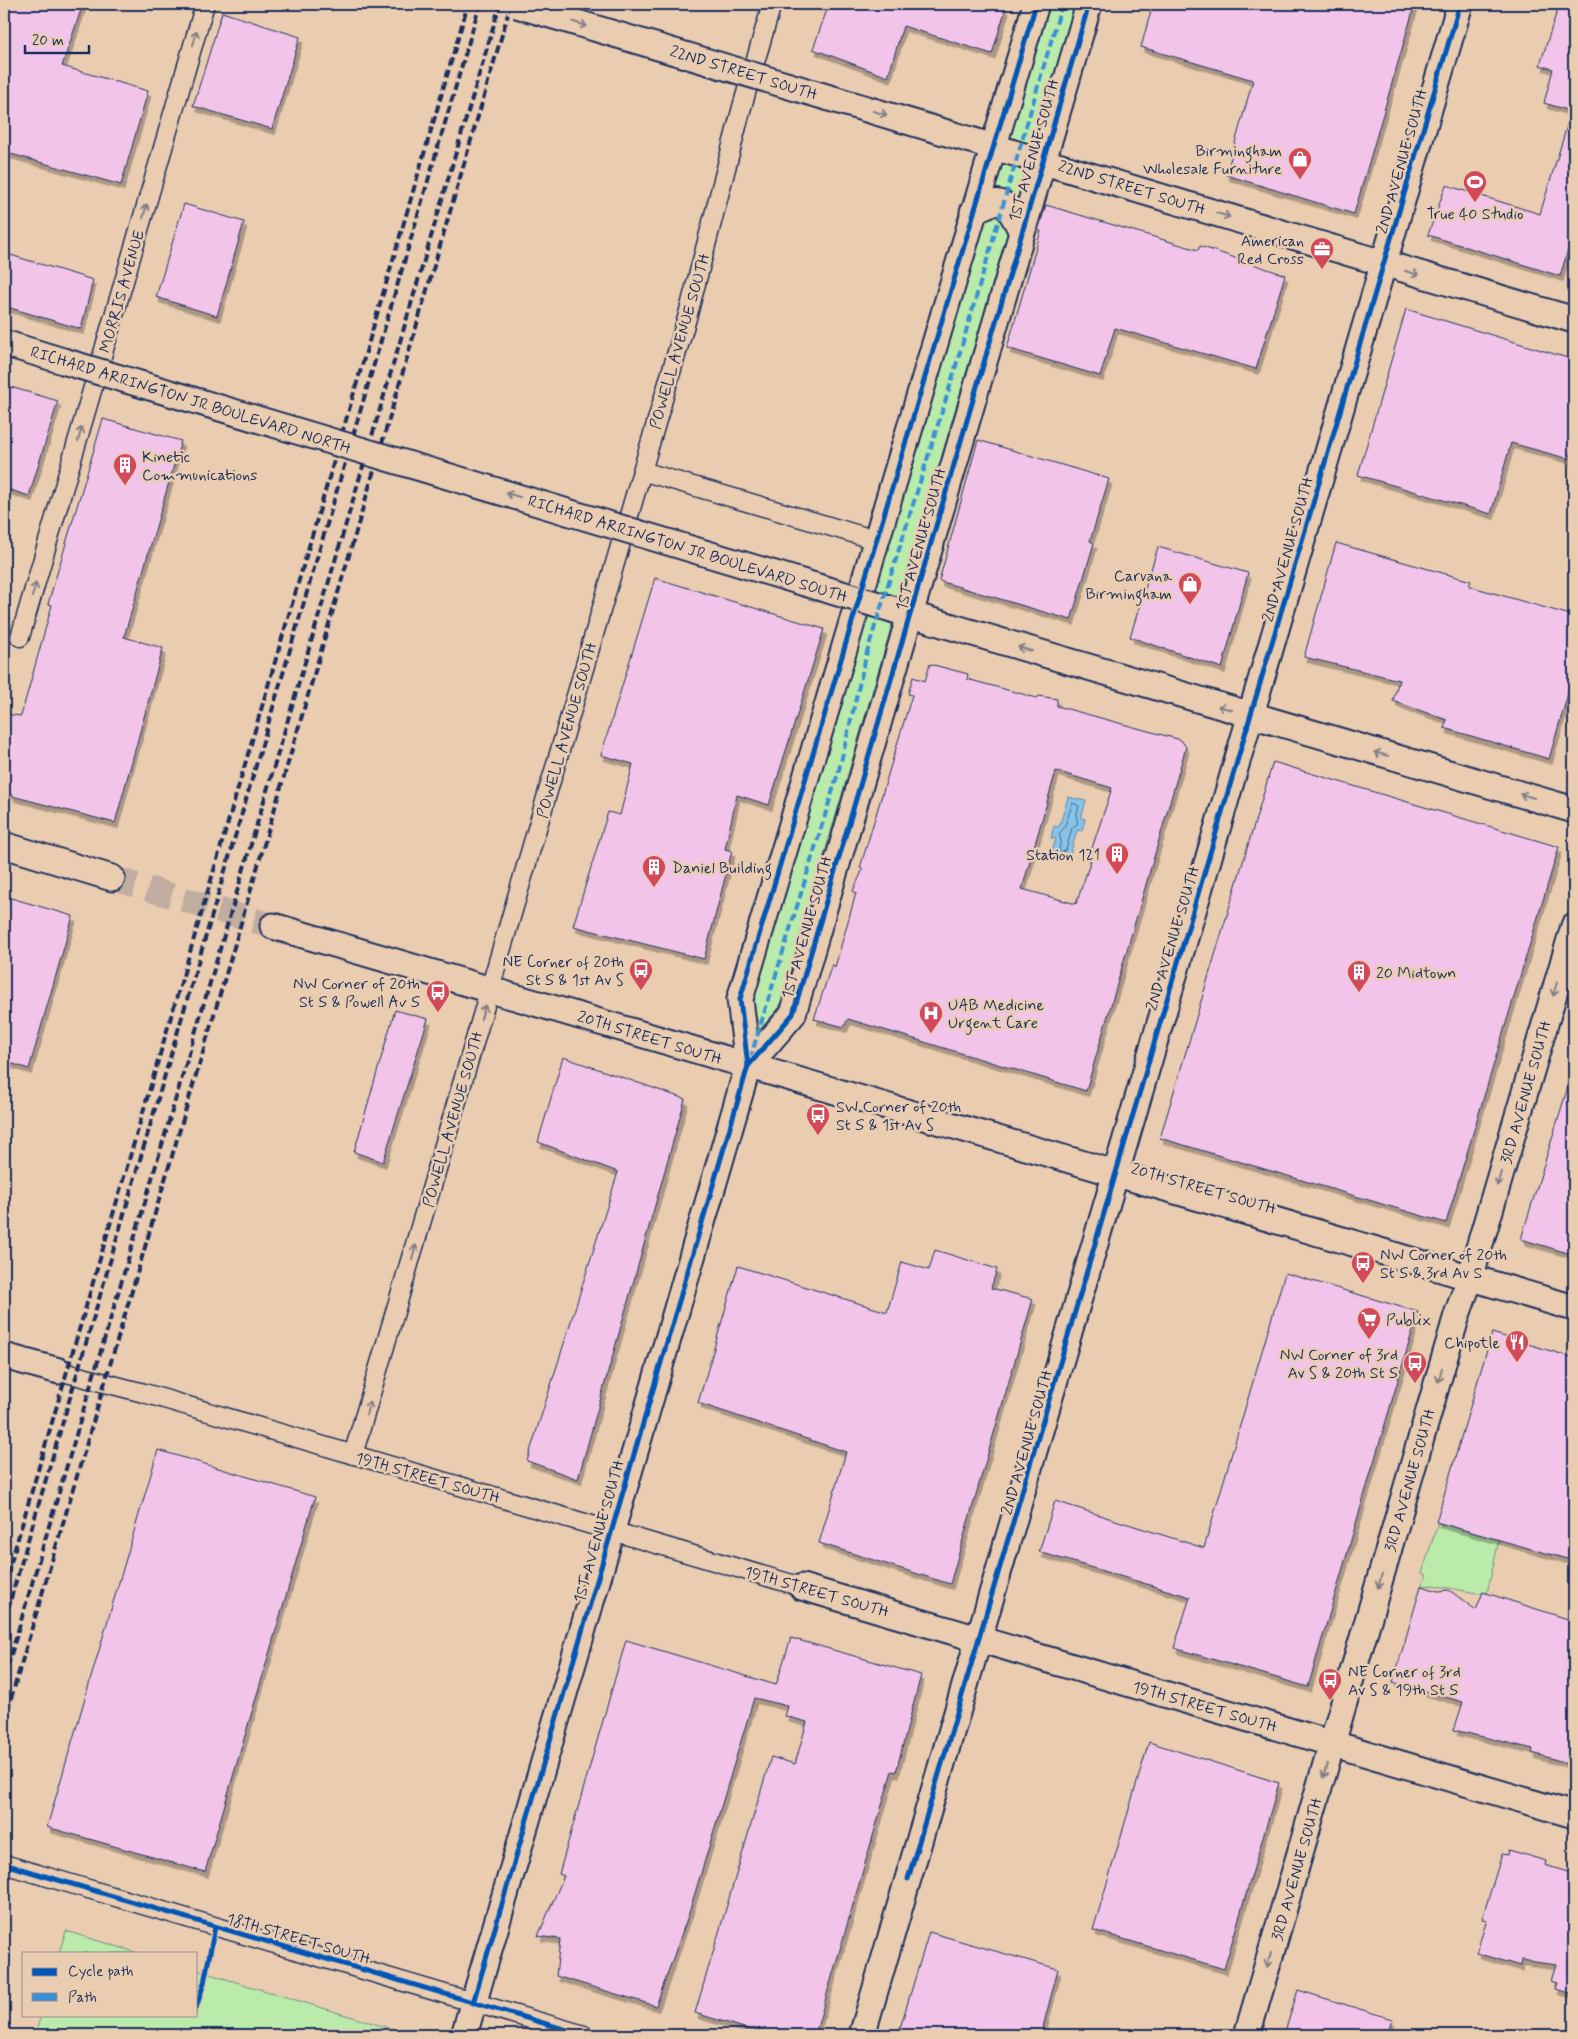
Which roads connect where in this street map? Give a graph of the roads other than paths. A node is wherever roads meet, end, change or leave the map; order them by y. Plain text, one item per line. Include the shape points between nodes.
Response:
1 (205, 4) edge
2 (515, 4) edge
3 (772, 4) edge
4 (1036, 4) edge
5 (1089, 4) edge
6 (1460, 4) edge
7 (992, 146) junction
8 (1043, 160) junction
9 (973, 212) junction
10 (1022, 232) junction
11 (1384, 264) junction
12 (1574, 320) edge
13 (4, 343) edge
14 (378, 455) joint
15 (642, 471) junction
16 (876, 540) junction
17 (903, 612) junction
18 (20, 637) dead end
19 (1252, 716) junction
20 (1574, 810) edge
21 (4, 845) edge
22 (112, 878) tunnel mouth
23 (273, 926) tunnel mouth
24 (1574, 926) edge
25 (490, 989) junction
26 (748, 1066) junction
27 (1115, 1175) junction
28 (1470, 1278) junction
29 (1574, 1308) edge
30 (4, 1356) edge
31 (59, 1371) joint
32 (353, 1455) junction
33 (611, 1531) junction
34 (802, 1587) joint
35 (980, 1639) junction
36 (1333, 1744) junction
37 (1574, 1815) edge
38 (7, 1865) dead end
39 (473, 2003) junction
40 (464, 2035) edge
41 (584, 2035) edge
42 (862, 2035) edge
43 (1248, 2035) edge

18 -> 1 street, MORRIS AVENUE
2 -> 7 street, 22ND STREET SOUTH, bridge
3 - 15 street, POWELL AVENUE SOUTH
4 - 7 street, 1ST AVENUE SOUTH
5 - 8 street, 1ST AVENUE SOUTH
6 - 11 street, 2ND AVENUE SOUTH
7 - 8 street, 22ND STREET SOUTH
7 - 9 street, 1ST AVENUE SOUTH
8 - 10 street, 1ST AVENUE SOUTH
8 -> 11 street, 22ND STREET SOUTH
9 - 10 street via 989,202 1000,202 1010,209
9 - 16 street, 1ST AVENUE SOUTH
10 - 17 street, 1ST AVENUE SOUTH
11 -> 12 street, 22ND STREET SOUTH
11 - 19 street, 2ND AVENUE SOUTH
13 - 14 street, RICHARD ARRINGTON JR BOULEVARD NORTH, bridge
17 -> 14 street, RICHARD ARRINGTON JR BOULEVARD SOUTH, bridge
15 - 16 street
15 - 25 street, POWELL AVENUE SOUTH
16 - 26 street, 1ST AVENUE SOUTH via 740,999
19 -> 17 street, RICHARD ARRINGTON JR BOULEVARD SOUTH
17 - 26 street, 1ST AVENUE SOUTH via 793,1014
20 -> 19 street, RICHARD ARRINGTON JR BOULEVARD SOUTH
19 - 27 street, 2ND AVENUE SOUTH
21 - 22 street
23 - 25 street, 20TH STREET SOUTH
24 -> 28 street, 3RD AVENUE SOUTH
25 - 26 street, 20TH STREET SOUTH
32 -> 25 street, POWELL AVENUE SOUTH
26 - 27 street, 20TH STREET SOUTH
26 - 33 street, 1ST AVENUE SOUTH
27 - 28 street, 20TH STREET SOUTH
27 - 35 street, 2ND AVENUE SOUTH
28 - 29 street, 20TH STREET SOUTH
28 -> 36 street, 3RD AVENUE SOUTH
30 - 31 street
31 - 32 street, 19TH STREET SOUTH
32 - 33 street, 19TH STREET SOUTH
33 - 34 street, 19TH STREET SOUTH
33 - 39 street, 1ST AVENUE SOUTH
34 - 35 street, 19TH STREET SOUTH
35 - 36 street, 19TH STREET SOUTH
35 - 42 street, 2ND AVENUE SOUTH
36 - 37 street, 19TH STREET SOUTH
36 -> 43 street, 3RD AVENUE SOUTH
38 - 39 street, 18TH STREET SOUTH
39 - 40 street, 1ST AVENUE SOUTH
39 - 41 street, 18TH STREET SOUTH

